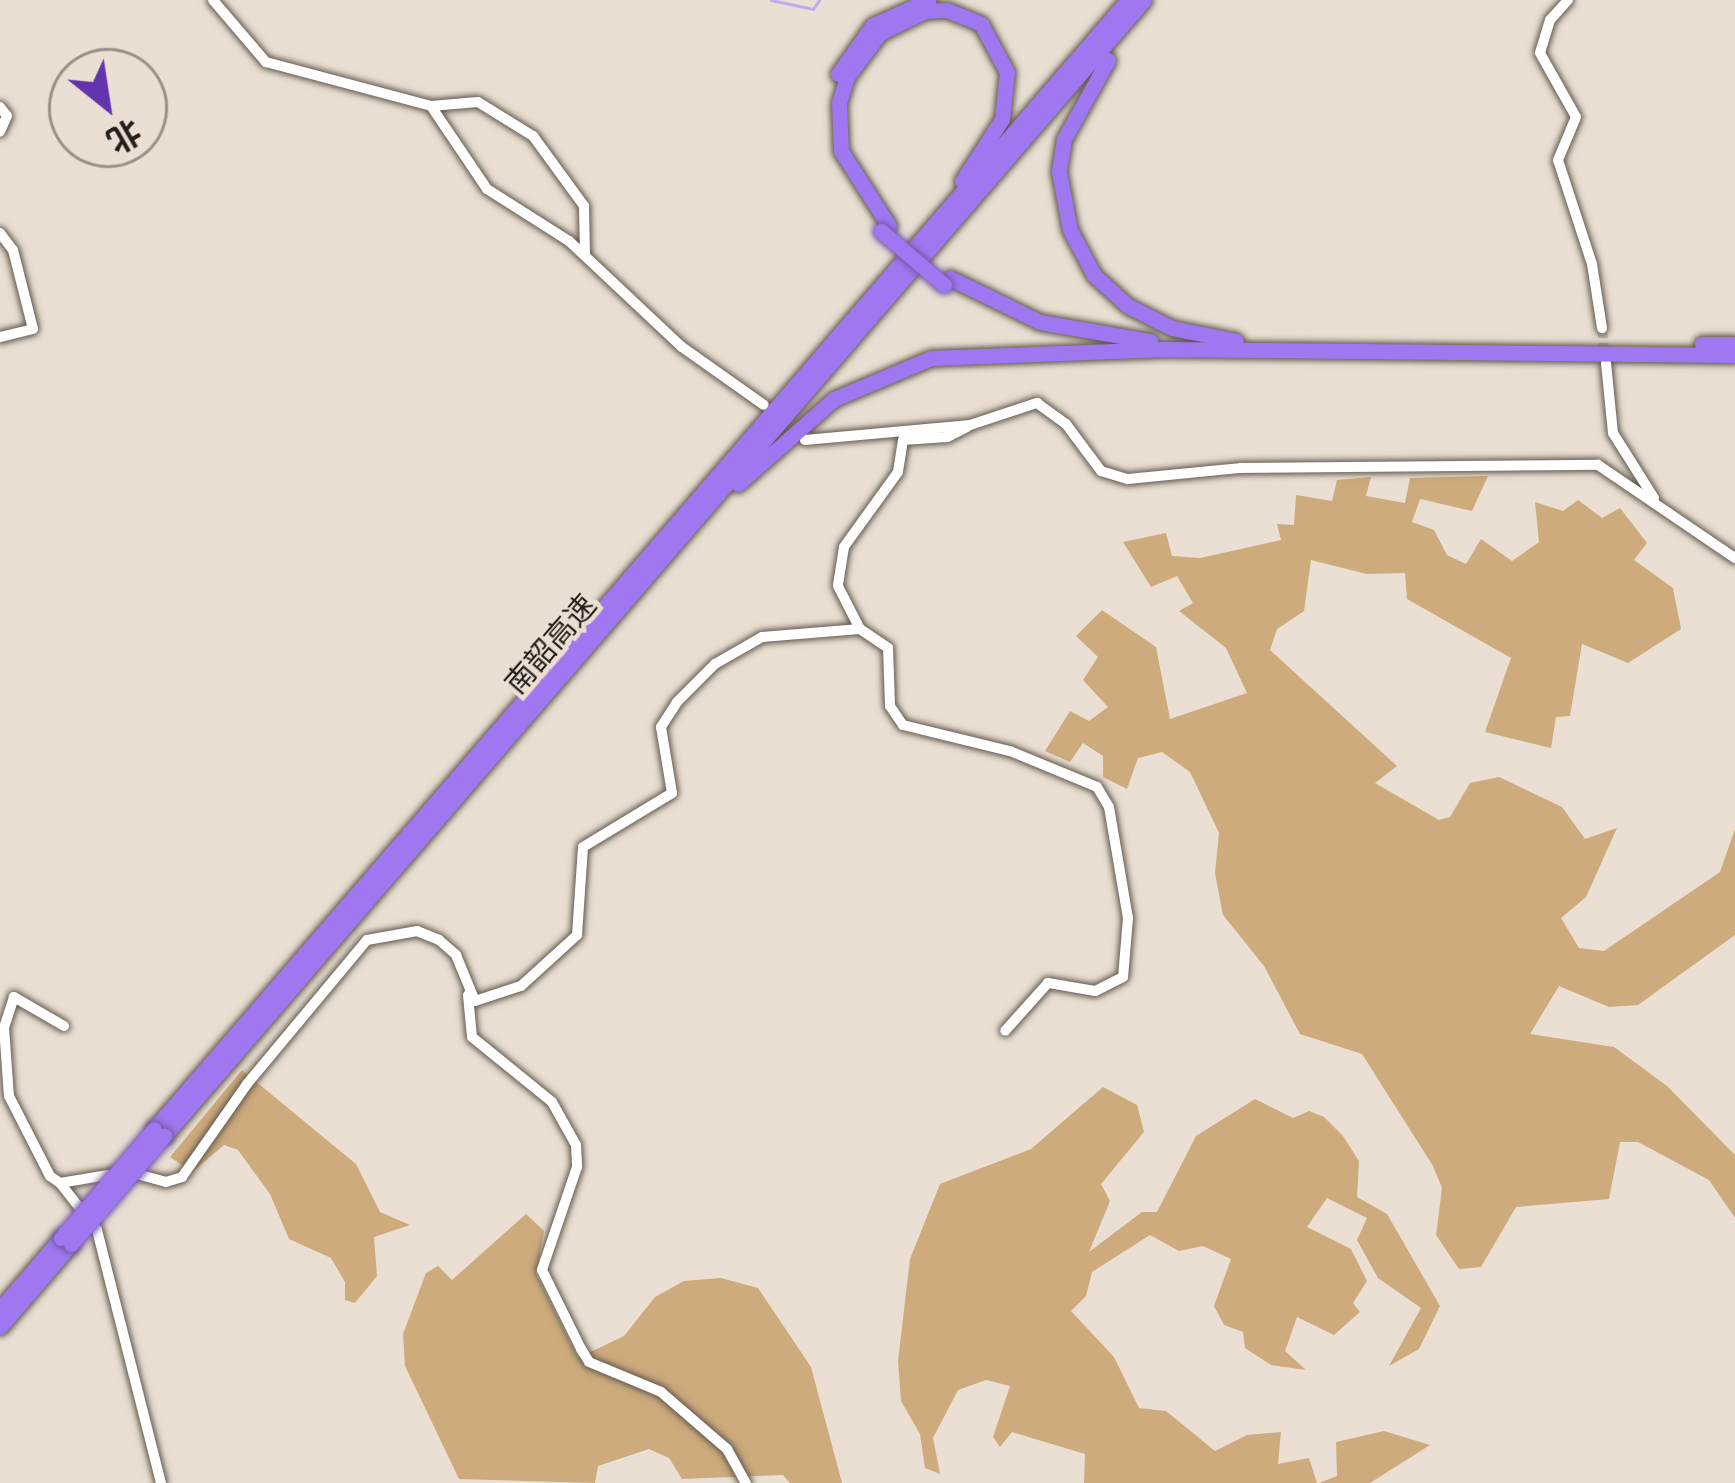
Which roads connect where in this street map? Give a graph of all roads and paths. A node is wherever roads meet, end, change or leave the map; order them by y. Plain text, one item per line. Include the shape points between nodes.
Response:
1 (213, 0) edge
2 (929, 0) edge
3 (1127, 0) edge
4 (1144, 0) edge
5 (1154, 0) edge
6 (1568, 0) edge
7 (431, 106) junction
8 (0, 107) edge
9 (0, 132) edge
10 (885, 229) junction
11 (0, 233) edge
12 (585, 254) junction
13 (947, 282) junction
14 (1602, 328) tunnel mouth
15 (0, 338) edge
16 (1263, 344) junction
17 (1735, 344) edge
18 (1146, 350) junction
19 (1735, 355) edge
20 (1606, 363) tunnel mouth
21 (800, 380) junction
22 (764, 405) dead end
23 (970, 425) junction
24 (805, 440) dead end
25 (1654, 498) junction
26 (1735, 558) edge
27 (607, 619) junction
28 (860, 629) junction
29 (468, 995) junction
30 (64, 1026) dead end
31 (1005, 1031) dead end
32 (159, 1133) junction
33 (60, 1183) junction
34 (66, 1241) junction
35 (0, 1309) edge
36 (0, 1327) edge
37 (161, 1483) edge
38 (746, 1483) edge

1 - 7 street via 266,62
2 - 10 highway via 873,26 853,46 831,96 831,147 842,176
3 - 21 highway, 南韶高速
4 - 27 highway, 南韶高速
5 - 16 highway via 1074,110 1059,172 1070,230 1094,275 1145,316 1197,335
6 - 14 street via 1550,20 1540,53 1576,117 1558,160 1592,264
7 - 12 street via 487,189
7 - 12 street via 478,103 533,136 584,206
8 - 9 street via 7,116
10 - 13 highway
10 - 21 highway via 841,151 847,77 880,32 903,18 946,10 965,16 1003,55 1002,119 965,177
11 - 15 street via 13,250 34,328
12 - 22 street via 682,347
13 - 16 highway via 1074,332
13 - 18 highway via 1018,323
16 - 17 highway
18 - 19 highway
18 - 27 highway via 943,356 855,386 790,433
20 - 25 street via 1613,433
21 - 32 highway, 南韶高速
23 - 24 street
23 - 25 street via 1037,403 1066,424 1101,471 1128,479 1241,468 1598,465
23 - 28 street via 898,446 898,472 838,565 843,605
25 - 26 street
27 - 32 highway, 南韶高速
28 - 29 street via 762,637 707,671 661,727 672,793 583,847 571,945 521,986 484,1002
28 - 31 street via 888,648 890,706 913,733 1010,751 1097,787 1109,807 1129,918 1123,977 1095,991 1048,983
29 - 33 street via 456,955 439,940 417,932 367,940 182,1177 112,1174
29 - 38 street via 472,1037 552,1102 576,1145 574,1179 542,1270 581,1349 589,1362 646,1384 682,1409 727,1449
30 - 33 street via 14,997 4,1028 10,1096
32 - 34 highway, 南韶高速, bridge
33 - 37 street via 98,1230
34 - 35 highway, 南韶高速
34 - 36 highway, 南韶高速

